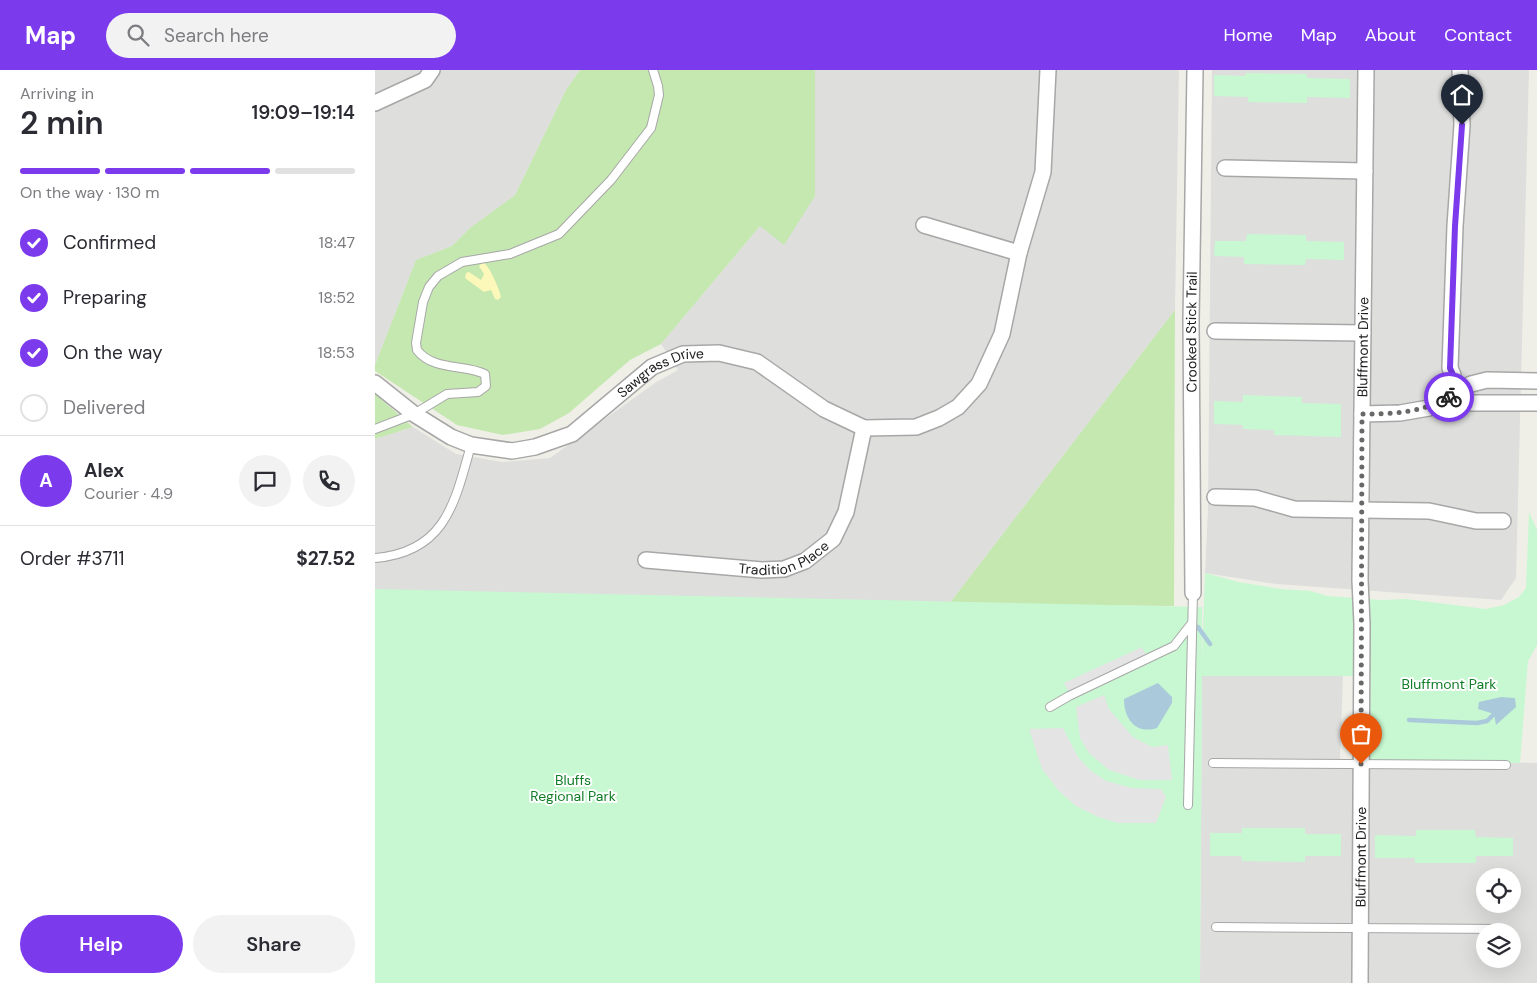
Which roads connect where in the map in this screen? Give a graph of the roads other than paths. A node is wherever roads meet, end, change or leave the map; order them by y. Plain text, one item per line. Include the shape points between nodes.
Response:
1 (433, 70) edge
2 (653, 70) edge
3 (1048, 70) edge
4 (1195, 70) edge
5 (1366, 70) edge
6 (1459, 70) edge
7 (375, 103) edge
8 (1225, 168) dead end
9 (1365, 171) junction
10 (924, 225) dead end
11 (1019, 253) junction
12 (1215, 331) dead end
13 (1363, 333) junction
14 (1537, 381) edge
15 (375, 382) edge
16 (1452, 395) junction
17 (1537, 402) edge
18 (414, 414) junction
19 (1362, 414) junction
20 (865, 428) junction
21 (375, 429) edge
22 (471, 445) junction
23 (1215, 497) dead end
24 (1361, 510) junction
25 (1503, 521) dead end
26 (375, 558) edge
27 (646, 560) dead end
28 (1193, 593) joint
29 (1192, 623) junction
30 (1050, 707) dead end
31 (1213, 762) dead end
32 (1361, 764) junction
33 (1506, 765) dead end
34 (1188, 805) dead end
35 (1216, 927) dead end
36 (1360, 928) junction
37 (1476, 929) edge
38 (1360, 983) edge

1 - 7 street via 425,80
2 - 18 lane via 659,95 651,128 611,180 559,234 510,254 462,262 438,276 429,287 419,321 417,350 428,359 446,366 481,372 487,382 478,392 455,392 439,397
3 - 11 street via 1043,172
4 - 28 street, Crooked Stick Trail via 1191,321
5 - 9 street, Bluffmont Drive
6 - 16 street via 1462,125 1455,226
8 - 9 street
9 - 13 street, Bluffmont Drive
10 - 11 street
11 - 20 street, Sawgrass Drive via 1002,334 979,384 958,407 916,427
12 - 13 street
13 - 19 street, Bluffmont Drive
14 - 16 street via 1487,380 1471,384
15 - 18 street, Sawgrass Drive
16 - 17 street via 1472,402
16 - 19 street via 1429,408
18 - 21 lane
18 - 22 street, Sawgrass Drive via 451,437
19 - 24 street, Bluffmont Drive
20 - 22 street, Sawgrass Drive via 824,409 757,362 719,353 683,354 652,367 572,434 512,451
20 - 27 street, Tradition Place via 846,512 833,539 805,561 784,569 762,570
22 - 26 lane via 456,501 443,523 411,549 394,556
23 - 24 street via 1255,498 1294,509
24 - 25 street via 1429,512 1476,521
24 - 32 street, Bluffmont Drive
28 - 29 lane
29 - 30 lane via 1174,646
29 - 34 lane
31 - 32 lane
32 - 33 lane
32 - 36 street, Bluffmont Drive
35 - 36 lane
36 - 37 lane
36 - 38 street, Bluffmont Drive

